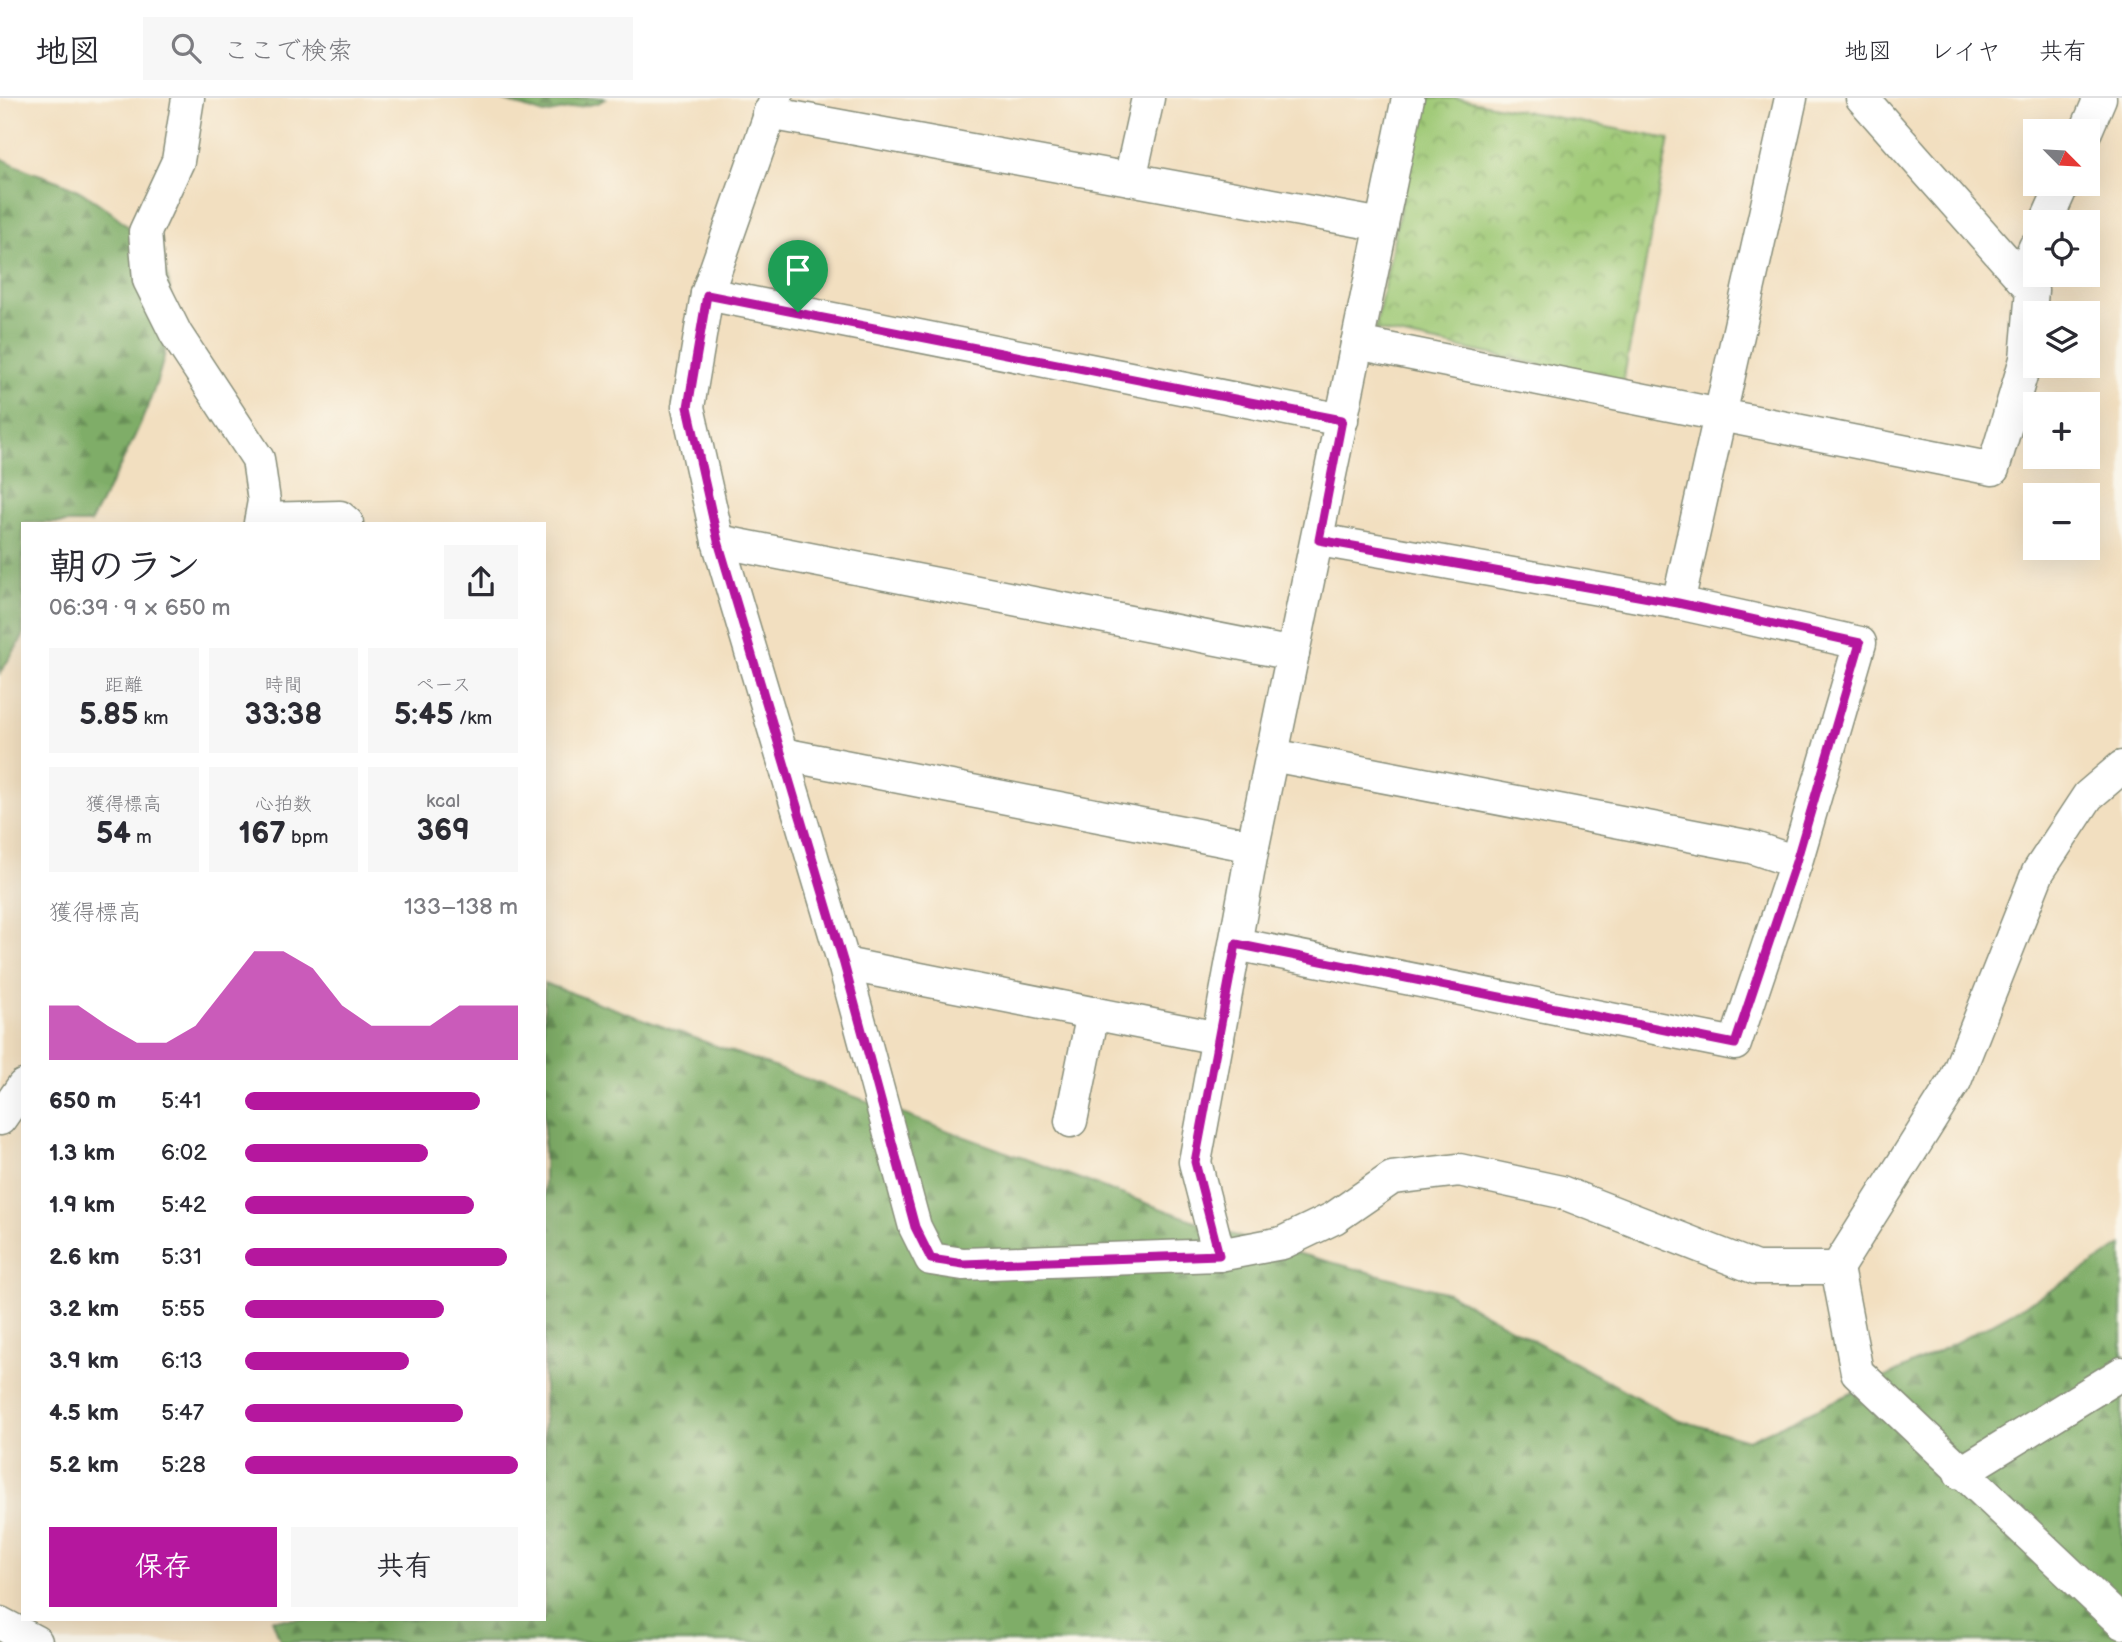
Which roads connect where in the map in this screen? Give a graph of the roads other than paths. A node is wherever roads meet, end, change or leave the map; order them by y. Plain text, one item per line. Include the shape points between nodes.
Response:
1 (188, 98) edge
2 (1148, 98) edge
3 (1408, 98) edge
4 (1791, 98) edge
5 (1862, 98) edge
6 (2100, 98) edge
7 (773, 105) edge
8 (2091, 119) edge
9 (1130, 179) junction
10 (1382, 225) junction
11 (2023, 274) edge
12 (2021, 278) junction
13 (707, 295) junction
14 (1357, 344) junction
15 (1722, 415) junction
16 (1342, 420) junction
17 (261, 521) edge
18 (346, 522) edge
19 (1319, 540) junction
20 (718, 541) junction
21 (1678, 603) junction
22 (1293, 654) junction
23 (782, 754) junction
24 (1272, 755) junction
25 (2122, 767) edge
26 (1254, 846) junction
27 (1796, 862) junction
28 (1236, 944) junction
29 (844, 964) junction
30 (1093, 1013) junction
31 (1218, 1038) junction
32 (1071, 1121) dead end
33 (1219, 1255) junction
34 (1837, 1268) junction
35 (2122, 1373) edge
36 (1960, 1473) junction
37 (0, 1623) edge
38 (2122, 1623) edge
39 (36, 1642) edge

1 - 17 street via 178,161 145,232 149,280 176,334 258,459 264,501
2 - 9 street
3 - 10 street
4 - 15 street
5 - 12 street
6 - 8 street
7 - 9 street
7 - 13 street
9 - 10 street
10 - 14 street
11 - 12 street
12 - 15 street via 2032,290 2025,359 1993,469
13 - 16 street
13 - 20 street via 688,407
14 - 15 street
14 - 16 street
15 - 21 street
16 - 19 street
17 - 18 street via 340,517
19 - 21 street
19 - 22 street
20 - 22 street
20 - 23 street
21 - 27 street via 1860,643
22 - 24 street
23 - 26 street
23 - 29 street
24 - 26 street
24 - 27 street via 1751,847
25 - 34 street via 2088,796 2038,872 1955,1081
26 - 28 street
27 - 28 street via 1735,1044
28 - 31 street
29 - 30 street
29 - 33 street via 915,1227 931,1259 963,1264
30 - 31 street
30 - 32 street
31 - 33 street via 1195,1162
33 - 34 street via 1282,1243 1334,1218 1392,1178 1459,1170 1561,1192 1756,1268
34 - 36 street via 1857,1372
35 - 36 street
36 - 38 street
37 - 39 street

